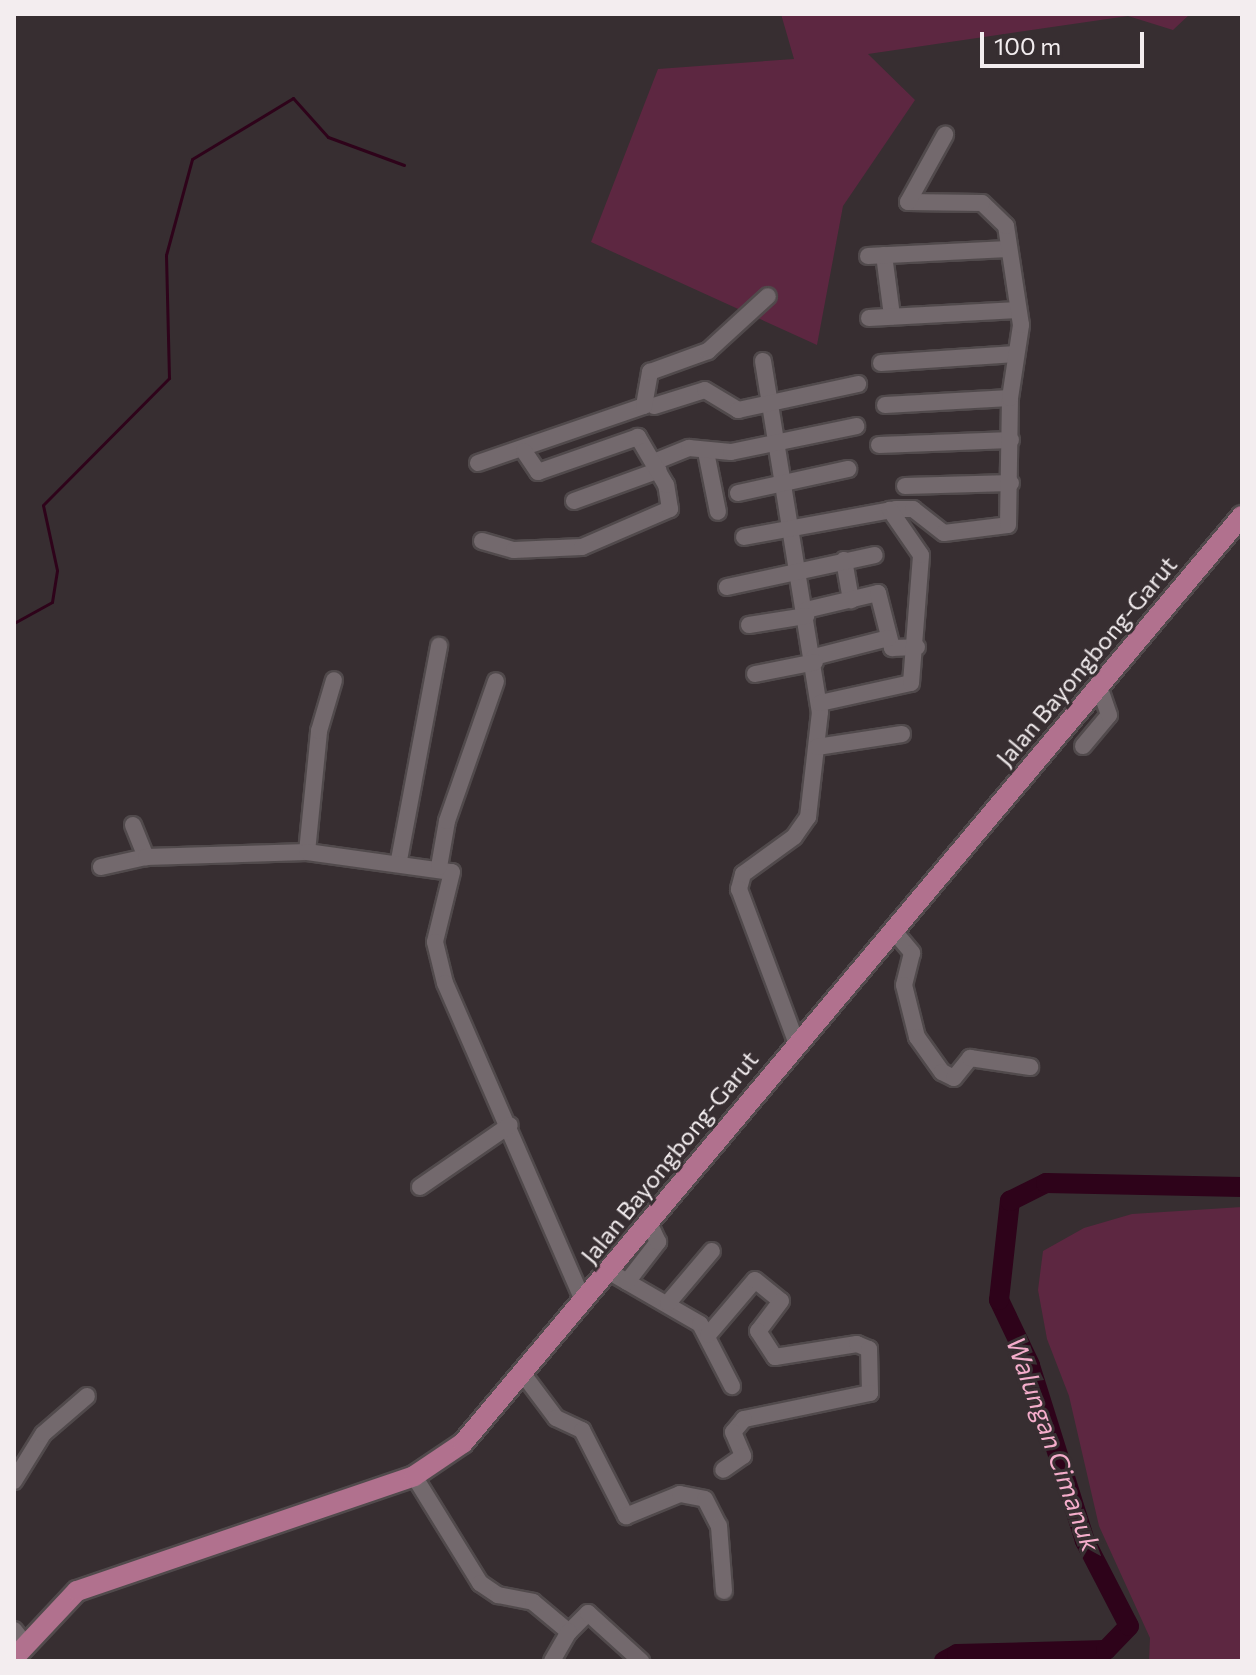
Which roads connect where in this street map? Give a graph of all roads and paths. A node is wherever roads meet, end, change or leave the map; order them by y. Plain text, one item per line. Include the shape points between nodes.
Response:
1 (945, 135) dead end
2 (1008, 249) junction
3 (768, 296) dead end
4 (1018, 310) junction
5 (892, 316) junction
6 (869, 318) dead end
7 (1016, 354) junction
8 (763, 361) dead end
9 (881, 363) dead end
10 (858, 384) dead end
11 (1010, 398) junction
12 (771, 402) junction
13 (885, 405) dead end
14 (654, 406) dead end
15 (856, 426) dead end
16 (1011, 440) junction
17 (778, 443) junction
18 (879, 445) dead end
19 (524, 451) junction
20 (706, 452) junction
21 (478, 463) dead end
22 (657, 466) junction
23 (848, 469) dead end
24 (1011, 483) junction
25 (783, 484) junction
26 (905, 486) dead end
27 (738, 493) dead end
28 (574, 501) dead end
29 (900, 509) junction
30 (718, 512) dead end
31 (1242, 516) edge
32 (790, 528) junction
33 (744, 537) dead end
34 (482, 541) dead end
35 (875, 555) dead end
36 (844, 560) junction
37 (798, 569) junction
38 (727, 587) dead end
39 (851, 600) junction
40 (806, 613) junction
41 (749, 625) dead end
42 (889, 638) junction
43 (439, 646) dead end
44 (917, 647) junction
45 (814, 660) junction
46 (755, 674) dead end
47 (334, 680) dead end
48 (496, 681) dead end
49 (1099, 686) junction
50 (820, 703) junction
51 (902, 734) dead end
52 (1083, 746) dead end
53 (817, 747) junction
54 (133, 825) dead end
55 (307, 852) junction
56 (146, 857) junction
57 (399, 860) junction
58 (101, 867) dead end
59 (439, 867) junction
60 (893, 930) junction
61 (797, 1044) junction
62 (1030, 1067) dead end
63 (510, 1125) junction
64 (420, 1187) dead end
65 (712, 1251) dead end
66 (618, 1277) junction
67 (583, 1300) junction
68 (668, 1303) junction
69 (708, 1335) junction
70 (523, 1374) junction
71 (732, 1386) dead end
72 (87, 1396) dead end
73 (723, 1470) dead end
74 (414, 1476) junction
75 (14, 1481) edge
76 (724, 1591) dead end
77 (569, 1632) junction
78 (18, 1644) edge
79 (552, 1661) edge
80 (641, 1661) edge

1 - 2 street via 908,202 982,203 1002,217
2 - 4 street
2 - 5 street via 876,256
3 - 19 street via 708,351 650,372 644,406
4 - 5 street
4 - 7 street
5 - 6 street
7 - 9 street
7 - 11 street
8 - 12 street
10 - 12 street
11 - 13 street
11 - 16 street
12 - 14 street via 732,410 705,390
12 - 17 street
15 - 17 street
16 - 18 street
16 - 24 street
17 - 20 street
17 - 25 street
19 - 21 street
19 - 22 street via 538,472 636,437
20 - 22 street via 689,448
20 - 30 street
22 - 28 street
22 - 34 street via 670,509 640,528 555,551
23 - 25 street
24 - 26 street
24 - 29 street via 1003,529 944,533
25 - 27 street
25 - 32 street
29 - 32 street
29 - 44 street via 921,555
31 - 49 main road, Jalan Bayongbong-Garut
32 - 33 street
32 - 37 street
35 - 36 street
36 - 37 street
36 - 39 street
37 - 38 street
37 - 40 street
39 - 40 street
39 - 42 street via 880,594
40 - 41 street
40 - 45 street
42 - 44 street via 892,648
42 - 45 street
43 - 57 street
44 - 50 street via 908,687
45 - 46 street
45 - 50 street
47 - 55 street via 319,731
48 - 59 street via 447,821
49 - 52 street via 1109,715
49 - 60 main road, Jalan Bayongbong-Garut
50 - 53 street
51 - 53 street
53 - 61 street via 804,825 743,874 739,889
54 - 56 street
55 - 56 street
55 - 57 street
56 - 58 street
57 - 59 street
59 - 63 street via 453,876 436,933 439,961 462,1033
60 - 61 main road, Jalan Bayongbong-Garut
60 - 62 street via 912,953 904,985 917,1037 942,1072 954,1078 970,1058
61 - 66 main road, Jalan Bayongbong-Garut via 649,1223
63 - 64 street
63 - 67 street
65 - 68 street
66 - 67 main road, Jalan Bayongbong-Garut
66 - 68 street
67 - 70 main road, Jalan Bayongbong-Garut
68 - 69 street
69 - 71 street
69 - 73 street via 755,1280 781,1301 758,1331 775,1357 857,1344 869,1349 870,1393 744,1419 733,1432 744,1454
70 - 74 main road, Jalan Bayongbong-Garut via 463,1443
70 - 76 street via 556,1418 582,1430 626,1516 680,1494 705,1499 719,1526
72 - 75 street via 43,1434
74 - 77 street via 480,1583 498,1595 533,1602
74 - 78 main road, Jalan Bayongbong-Garut via 77,1591
77 - 79 street
77 - 80 street via 588,1613

